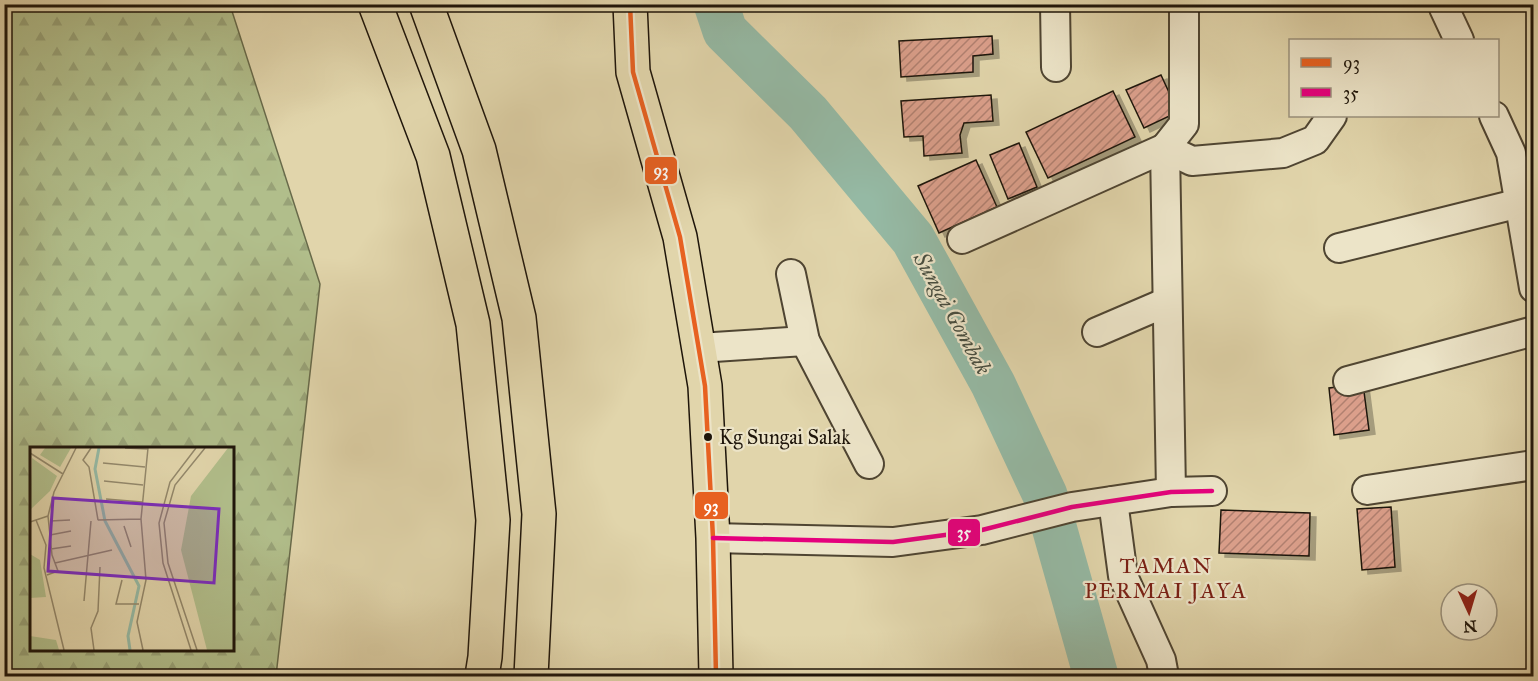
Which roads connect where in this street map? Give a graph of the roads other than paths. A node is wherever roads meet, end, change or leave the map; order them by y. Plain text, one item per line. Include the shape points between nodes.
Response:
1 (375, 4) edge
2 (426, 4) edge
3 (630, 4) edge
4 (1055, 4) edge
5 (1184, 4) edge
6 (1447, 4) edge
7 (1459, 39) edge
8 (1056, 67) dead end
9 (1331, 117) edge
10 (1494, 117) edge
11 (1164, 148) junction
12 (1520, 203) junction
13 (962, 239) dead end
14 (1338, 248) dead end
15 (791, 274) dead end
16 (1533, 288) edge
17 (1167, 302) junction
18 (1533, 331) edge
19 (1097, 332) dead end
20 (805, 341) junction
21 (699, 348) junction
22 (1348, 381) dead end
23 (869, 464) dead end
24 (1533, 465) edge
25 (1367, 490) dead end
26 (1212, 491) dead end
27 (1171, 492) junction
28 (1113, 501) junction
29 (714, 538) junction
30 (482, 676) edge
31 (531, 676) edge
32 (716, 676) edge
33 (1164, 676) edge

1 - 30 main road via 433,156 473,324 494,520
2 - 31 main road via 479,150 519,318 539,514
3 - 21 main road via 633,72 680,237
4 - 8 street
5 - 11 street via 1184,124
6 - 7 street via 1444,8
9 - 11 street via 1315,140 1284,153 1192,162
10 - 12 street via 1512,153
11 - 13 street
11 - 17 street
12 - 14 street
12 - 16 street
15 - 20 street
17 - 19 street
17 - 27 street
18 - 22 street
20 - 21 street
20 - 23 street
21 - 29 main road
24 - 25 street
26 - 27 street
27 - 28 street
28 - 29 street via 1020,518 982,530 893,542
28 - 33 street via 1123,576 1161,660
29 - 32 main road

